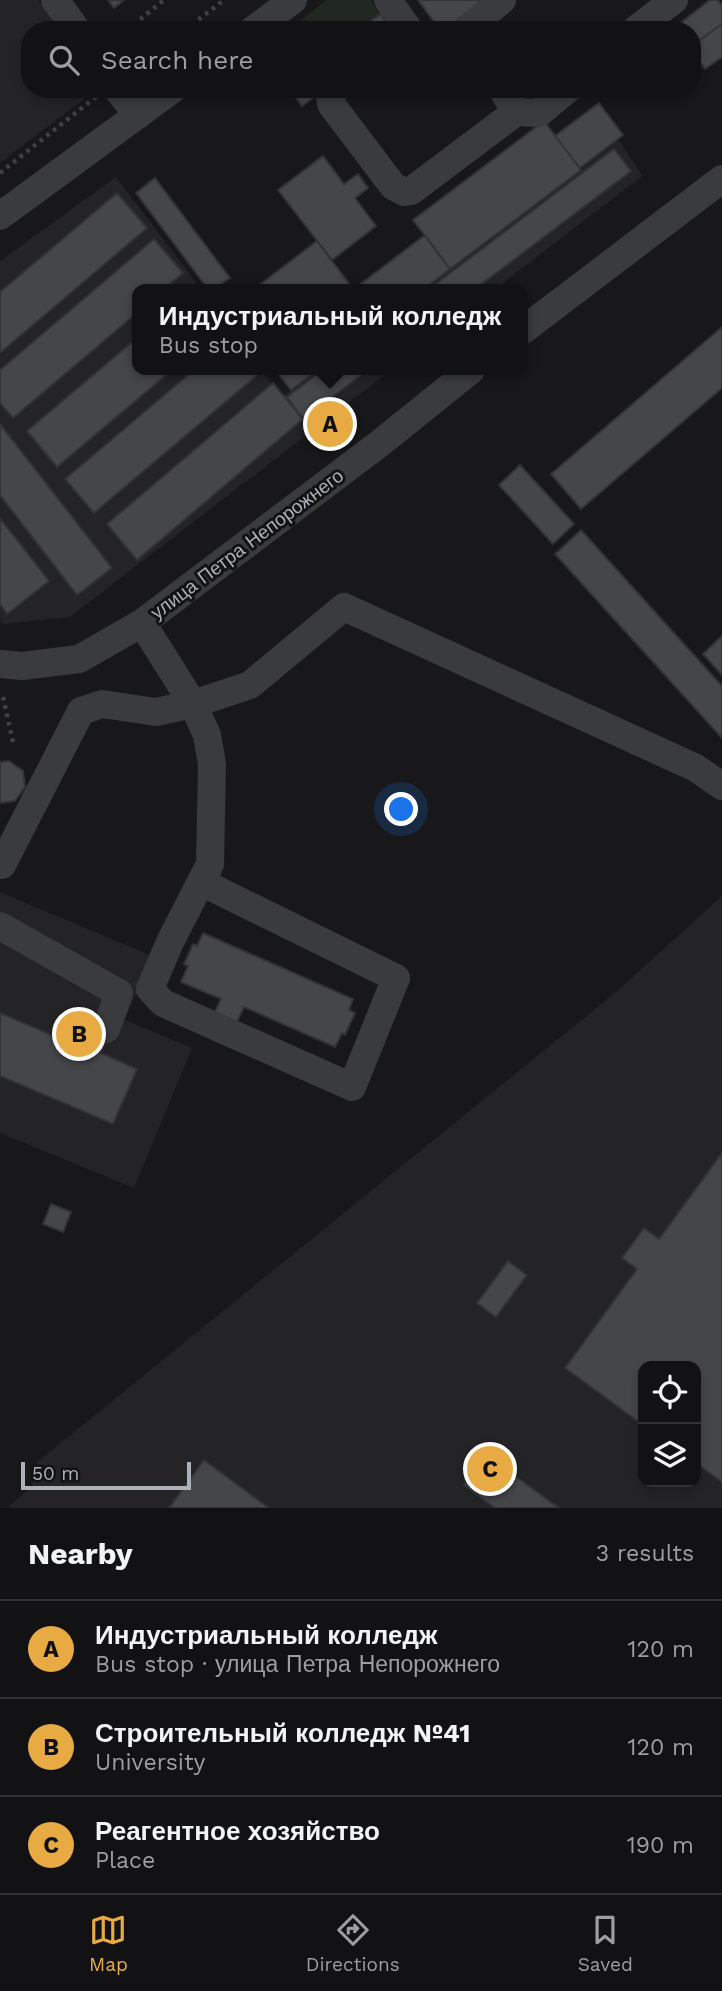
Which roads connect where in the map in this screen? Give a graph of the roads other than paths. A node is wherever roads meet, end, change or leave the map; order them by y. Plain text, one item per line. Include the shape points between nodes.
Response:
1 (55, 0) edge
2 (293, 0) edge
3 (388, 0) edge
4 (502, 0) edge
5 (674, 0) edge
6 (70, 21) edge
7 (265, 21) edge
8 (403, 21) edge
9 (477, 21) edge
10 (647, 21) edge
11 (124, 98) edge
12 (161, 98) edge
13 (331, 98) edge
14 (557, 98) edge
15 (509, 100) edge
16 (138, 115) junction
17 (722, 179) edge
18 (0, 216) edge
19 (528, 327) edge
20 (465, 375) edge
21 (142, 623) junction
22 (0, 664) edge
23 (193, 704) junction
24 (722, 786) edge
25 (2, 864) dead end
26 (201, 882) junction
27 (0, 926) edge
28 (106, 1029) dead end

1 - 6 street
2 - 7 street
3 - 8 street
4 - 9 street
5 - 10 street
11 - 16 street
12 - 16 street
13 - 15 street via 393,186 404,192 411,191
14 - 15 street via 539,113
16 - 18 street
17 - 19 street
20 - 21 street, улица Петра Непорожнего
21 - 22 street, улица Петра Непорожнего via 79,659
21 - 23 street
23 - 24 street via 250,685 344,607 696,768
23 - 25 street via 156,712 102,704 81,711
23 - 26 street via 207,735 212,764 210,864
26 - 26 street via 150,989 163,1003 352,1087 396,978
27 - 28 street via 118,993

